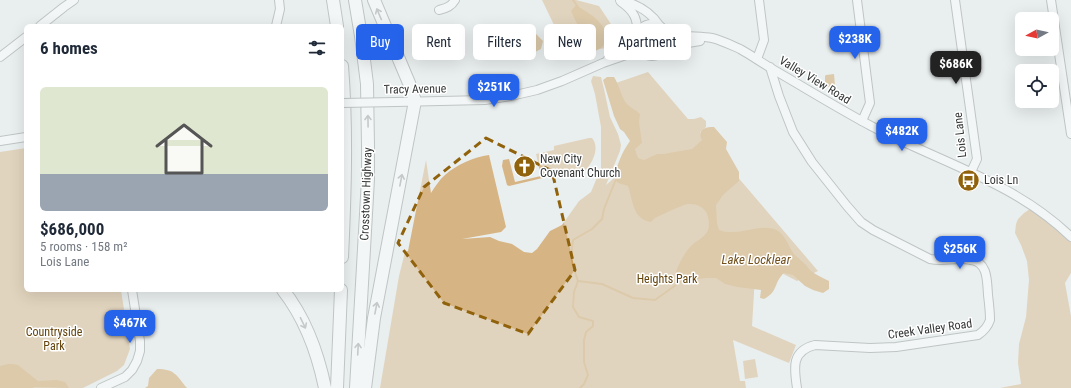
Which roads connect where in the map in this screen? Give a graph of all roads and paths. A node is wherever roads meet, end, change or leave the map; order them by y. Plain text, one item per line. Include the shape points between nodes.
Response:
1 (74, 0) edge
2 (279, 0) edge
3 (333, 0) edge
4 (355, 0) edge
5 (374, 0) edge
6 (455, 0) edge
7 (617, 0) edge
8 (620, 0) edge
9 (758, 0) edge
10 (857, 0) edge
11 (954, 0) edge
12 (1051, 0) edge
13 (439, 10) dead end
14 (43, 24) edge
15 (276, 24) edge
16 (337, 24) edge
17 (638, 24) edge
18 (659, 24) edge
19 (691, 36) edge
20 (712, 38) junction
21 (24, 39) edge
22 (691, 42) edge
23 (0, 57) edge
24 (607, 60) edge
25 (611, 60) edge
26 (757, 60) junction
27 (603, 63) junction
28 (770, 67) junction
29 (415, 101) junction
30 (344, 102) edge
31 (344, 103) edge
32 (862, 121) junction
33 (1071, 134) edge
34 (24, 137) edge
35 (0, 141) edge
36 (971, 172) junction
37 (344, 197) edge
38 (1071, 237) edge
39 (132, 292) edge
40 (284, 292) edge
41 (341, 292) edge
42 (101, 388) edge
43 (325, 388) edge
44 (337, 388) edge
45 (356, 388) edge
46 (365, 388) edge
47 (797, 388) edge

1 - 14 street
2 - 15 street
3 - 16 highway
45 -> 4 highway, Crosstown Highway via 368,146 367,84
29 -> 5 highway
6 - 13 street via 451,6
7 - 17 street via 632,11
8 - 18 street via 638,5
9 - 26 street via 764,40
10 - 32 street via 870,103
11 - 36 street, Lois Lane via 977,159
12 - 33 street
19 - 20 street, Valley View Road
20 - 22 street
20 - 26 street, Valley View Road via 740,49
21 - 23 street
24 - 27 street, Tracy Avenue
25 - 27 street, Tracy Avenue
26 - 28 street, Valley View Road
27 - 29 street, Tracy Avenue via 555,84 512,96 485,100
28 - 32 street, Valley View Road
28 - 47 street, Creek Valley Road via 793,132 812,162 861,222 884,237 930,259 978,262 987,277 990,320 983,332 978,335 896,347 808,346 801,351 796,360 794,373
29 - 31 street, Tracy Avenue, bridge
46 -> 29 highway via 374,318
30 - 37 highway, Crosstown Highway
32 - 36 street, Valley View Road
34 - 35 street
36 - 38 street, Valley View Road via 1028,203
39 - 42 street via 140,341 138,361 125,377
40 -> 43 highway via 311,339
41 - 44 highway

